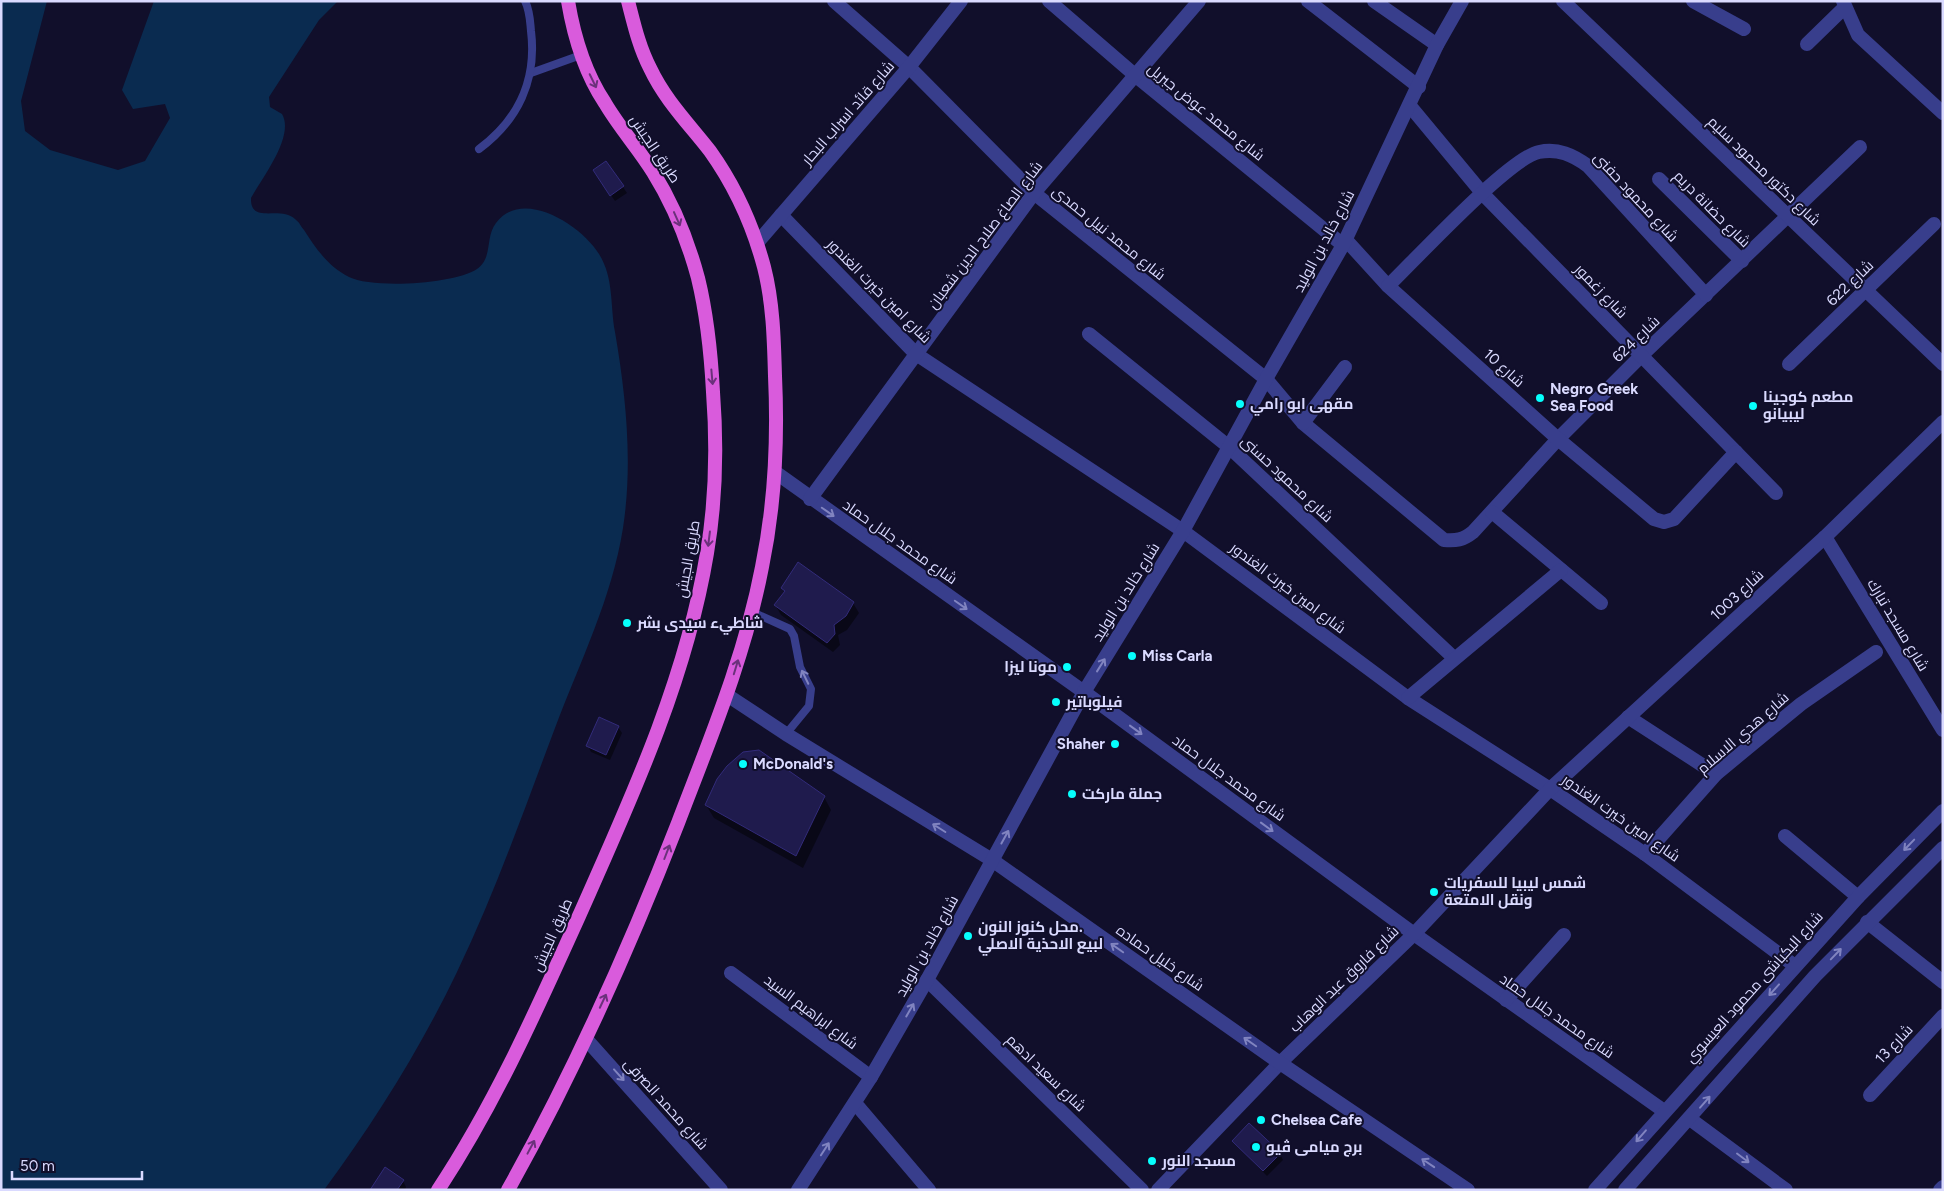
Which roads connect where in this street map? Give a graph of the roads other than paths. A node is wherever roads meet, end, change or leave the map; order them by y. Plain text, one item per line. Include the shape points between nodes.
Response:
1 (525, 1) edge
2 (568, 1) edge
3 (628, 1) edge
4 (834, 1) edge
5 (961, 1) edge
6 (1050, 1) edge
7 (1199, 1) edge
8 (1308, 1) edge
9 (1374, 1) edge
10 (1462, 1) edge
11 (1563, 1) edge
12 (1693, 1) edge
13 (1844, 4) edge
14 (1744, 29) dead end
15 (1807, 44) dead end
16 (1437, 45) junction
17 (581, 55) junction
18 (909, 67) junction
19 (531, 73) junction
20 (1136, 76) junction
21 (1419, 87) junction
22 (1410, 106) junction
23 (1943, 113) edge
24 (1860, 147) dead end
25 (479, 149) dead end
26 (1659, 179) dead end
27 (1034, 194) junction
28 (1482, 194) junction
29 (781, 215) junction
30 (1788, 218) junction
31 (1934, 224) dead end
32 (1344, 242) junction
33 (757, 243) junction
34 (1742, 261) junction
35 (1388, 286) junction
36 (1866, 291) junction
37 (1706, 295) junction
38 (1089, 334) dead end
39 (916, 354) junction
40 (1641, 356) junction
41 (1789, 364) dead end
42 (1943, 364) edge
43 (1345, 367) dead end
44 (1266, 379) junction
45 (1943, 422) edge
46 (1303, 423) junction
47 (1558, 438) junction
48 (1229, 447) junction
49 (1736, 452) junction
50 (775, 472) junction
51 (1776, 493) dead end
52 (810, 499) junction
53 (1492, 512) junction
54 (1183, 530) junction
55 (1435, 534) joint
56 (1825, 537) junction
57 (1561, 570) junction
58 (1601, 603) dead end
59 (752, 612) junction
60 (1876, 652) dead end
61 (1454, 658) junction
62 (1084, 692) junction
63 (727, 695) junction
64 (1408, 698) junction
65 (1628, 718) junction
66 (1943, 730) edge
67 (786, 734) junction
68 (1716, 774) junction
69 (1550, 789) junction
70 (1943, 811) edge
71 (1785, 836) dead end
72 (1943, 848) edge
73 (1645, 854) junction
74 (992, 860) junction
75 (1858, 897) junction
76 (1868, 922) junction
77 (1414, 934) junction
78 (1564, 935) dead end
79 (1795, 966) junction
80 (731, 973) dead end
81 (927, 980) junction
82 (1943, 982) edge
83 (1506, 1000) junction
84 (1943, 1016) edge
85 (586, 1039) junction
86 (1280, 1063) junction
87 (871, 1077) junction
88 (1870, 1095) dead end
89 (855, 1103) junction
90 (1664, 1111) junction
91 (1690, 1119) junction
92 (510, 1189) edge
93 (438, 1190) edge
94 (721, 1190) edge
95 (798, 1190) edge
96 (929, 1190) edge
97 (1142, 1190) edge
98 (1158, 1190) edge
99 (1468, 1190) edge
100 (1595, 1190) edge
101 (1625, 1190) edge
102 (1786, 1190) edge

1 - 19 lane via 532,35
2 - 17 highway, طريق الجيش
3 - 33 highway via 650,70 724,173
4 - 18 street, شارع محمد نبيل حمدى
5 - 18 street, شارع قائد اسراب البحار
6 - 20 street, شارع محمد عوض جبريل
7 - 20 street, شارع الصاغ صلاح الدين شعبان
8 - 21 street
9 - 16 street
10 - 16 street, شارع خالد بن الوليد
11 - 30 street, شارع دكتور محمود سليم
12 - 14 street
13 - 15 street
13 - 23 street via 1858,35
16 - 21 street, شارع خالد بن الوليد
17 - 19 lane
17 -> 93 highway, طريق الجيش via 604,102 668,198 698,278 709,341 715,411 714,482 708,552 675,680 634,789 535,1013 468,1142
18 - 27 street, شارع محمد نبيل حمدى
18 - 29 street, شارع قائد اسراب البحار
19 - 25 lane via 513,116
20 - 27 street, شارع الصاغ صلاح الدين شعبان
20 - 32 street, شارع محمد عوض جبريل
21 - 22 street, شارع خالد بن الوليد
22 - 28 street, شارع زغمور
22 - 32 street, شارع خالد بن الوليد
24 - 30 street, شارع 624
26 - 34 street, شارع حضانة دريم
27 - 39 street, شارع الصاغ صلاح الدين شعبان
27 - 44 street, شارع محمد نبيل حمدى
28 - 35 street, شارع محمود حفنى
28 - 37 street, شارع محمود حفنى via 1522,159 1537,152 1556,151 1576,156
28 - 40 street, شارع زغمور
29 - 33 street, شارع قائد اسراب البحار
29 - 39 street, شارع امين خيرت الغندور
30 - 34 street, شارع 624
30 - 36 street, شارع دكتور محمود سليم
31 - 36 street, شارع 622
32 - 35 street, شارع 10
32 - 44 street, شارع خالد بن الوليد
33 - 50 highway via 773,330
34 - 37 street, شارع 624
35 - 47 street, شارع 10
36 - 41 street, شارع 622
36 - 42 street, شارع دكتور محمود سليم
37 - 40 street, شارع 624
38 - 48 street, شارع محمود حسنى
39 - 52 street, شارع الصاغ صلاح الدين شعبان
39 - 54 street, شارع امين خيرت الغندور
40 - 47 street, شارع 624
40 - 49 street, شارع زغمور
43 - 46 street
44 - 46 street, شارع محمد نبيل حمدى
44 - 48 street, شارع خالد بن الوليد
45 - 56 street, شارع 1003
46 - 55 street, شارع محمد نبيل حمدى
47 - 49 street, شارع 10 via 1644,512 1664,522 1682,512
47 - 53 street, شارع 624
48 - 54 street, شارع خالد بن الوليد
48 - 61 street, شارع محمود حسنى
49 - 51 street, شارع زغمور
50 - 52 street, شارع محمد جلال حماد
50 - 59 highway via 768,538
52 -> 62 street, شارع محمد جلال حماد
53 - 55 street, شارع 624 via 1465,538 1444,540
53 - 57 street
62 -> 54 street, شارع خالد بن الوليد
54 - 64 street, شارع امين خيرت الغندور
56 - 65 street, شارع 1003
56 - 66 street, شارع مسجد تبارك
57 - 58 street
57 - 61 street
63 -> 59 highway
67 -> 59 lane via 808,706 811,689 800,667 790,630
60 - 68 street, شارع هدي الاسلام via 1801,704
61 - 64 street
74 -> 62 street, شارع خالد بن الوليد
62 -> 77 street, شارع محمد جلال حماد
63 - 67 street, شارع خليل حماده
85 -> 63 highway via 650,895
64 - 69 street, شارع امين خيرت الغندور
65 - 68 street
65 - 69 street, شارع 1003
74 -> 67 street, شارع خليل حماده
68 - 73 street, شارع هدي الاسلام
69 - 73 street, شارع امين خيرت الغندور
69 - 77 street, شارع فاروق عبد الوهاب
70 -> 75 street, شارع البكباشى محمود العيسوي
71 - 75 street
72 - 76 street
73 - 79 street, شارع امين خيرت الغندور
74 - 81 street, شارع خالد بن الوليد
86 -> 74 street, شارع خليل حماده
75 - 79 street, شارع البكباشى محمود العيسوي
76 - 82 street
91 -> 76 street via 1815,976
77 - 83 street, شارع محمد جلال حماد
77 - 86 street, شارع فاروق عبد الوهاب
78 - 83 street
79 -> 90 street, شارع البكباشى محمود العيسوي
80 - 87 street, شارع ابراهيم السيد
87 -> 81 street, شارع خالد بن الوليد
81 - 97 street, شارع سعيد ادهم
83 - 90 street, شارع محمد جلال حماد
84 - 88 street, شارع 13
92 -> 85 highway
85 -> 94 street, شارع محمد الصرفى
86 - 98 street, شارع فاروق عبد الوهاب
99 -> 86 street, شارع خليل حماده
87 - 89 street, شارع خالد بن الوليد
95 -> 89 street, شارع خالد بن الوليد
89 - 96 street
90 -> 100 street, شارع البكباشى محمود العيسوي
91 - 101 street
91 -> 102 street

